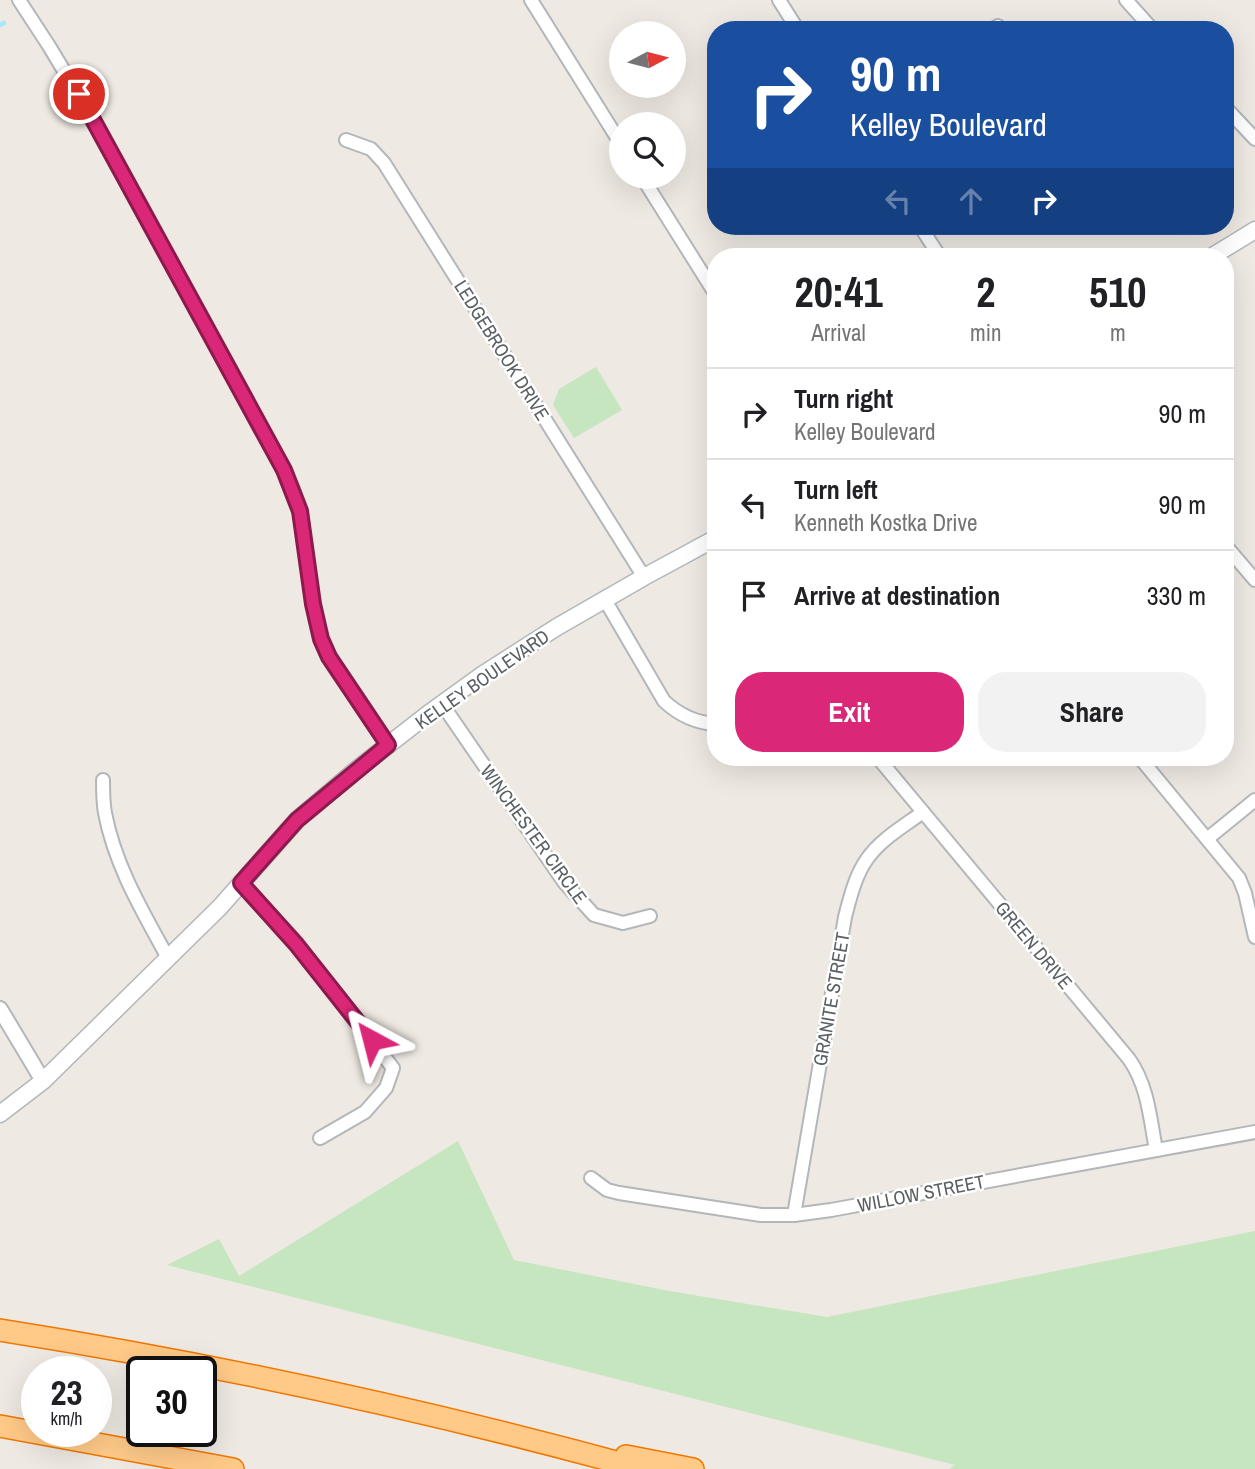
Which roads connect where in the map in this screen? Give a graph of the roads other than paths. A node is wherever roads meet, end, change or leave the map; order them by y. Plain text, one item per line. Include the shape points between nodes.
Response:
1 (19, 0) edge
2 (531, 0) edge
3 (779, 0) edge
4 (1126, 0) edge
5 (792, 21) edge
6 (1145, 21) edge
7 (1234, 117) edge
8 (609, 125) edge
9 (1255, 139) edge
10 (346, 140) dead end
11 (650, 189) edge
12 (1255, 230) edge
13 (1226, 248) edge
14 (707, 281) edge
15 (707, 543) edge
16 (1234, 556) edge
17 (644, 576) junction
18 (1255, 580) edge
19 (605, 600) junction
20 (442, 704) junction
21 (707, 723) edge
22 (388, 745) junction
23 (885, 766) edge
24 (1147, 766) edge
25 (103, 780) dead end
26 (1255, 800) edge
27 (923, 812) junction
28 (1208, 839) junction
29 (241, 883) junction
30 (650, 916) dead end
31 (1255, 937) edge
32 (168, 958) junction
33 (0, 1009) edge
34 (43, 1081) junction
35 (0, 1114) edge
36 (1255, 1132) edge
37 (320, 1138) dead end
38 (1156, 1150) junction
39 (591, 1178) dead end
40 (794, 1215) junction
41 (0, 1330) edge
42 (0, 1426) edge
43 (491, 1429) junction
44 (233, 1469) edge
45 (642, 1469) edge
46 (693, 1469) edge

1 - 22 street via 87,109 284,470 300,511 321,639
2 - 8 street
3 - 5 street
4 - 6 street
7 - 9 street
10 - 17 street, LEDGEBROOK DRIVE via 371,149 384,163
11 - 14 street
12 - 13 main road
15 - 17 main road, KELLEY BOULEVARD
16 - 18 street
17 - 19 main road, KELLEY BOULEVARD
19 - 20 main road, KELLEY BOULEVARD
19 - 21 street via 664,701 684,716
20 - 22 main road, KELLEY BOULEVARD
20 - 30 street, WINCHESTER CIRCLE via 564,882 594,915 623,923
22 - 29 main road, KELLEY BOULEVARD via 297,820
23 - 27 street, GREEN DRIVE
24 - 28 street
25 - 32 street via 114,848
26 - 28 street
27 - 38 street, GREEN DRIVE via 1137,1070
27 - 40 street, GRANITE STREET via 867,859 853,887
28 - 31 street via 1238,878
29 - 32 main road, KELLEY BOULEVARD
29 - 37 street via 296,944 393,1068 386,1088 365,1112
32 - 34 main road, KELLEY BOULEVARD
33 - 34 street
34 - 35 main road, KELLEY BOULEVARD
36 - 38 street, WILLOW STREET
38 - 40 street, WILLOW STREET
39 - 40 street, WILLOW STREET via 619,1193 748,1213
41 - 43 highway via 121,1350
42 - 44 highway
43 - 45 highway
43 - 46 highway

